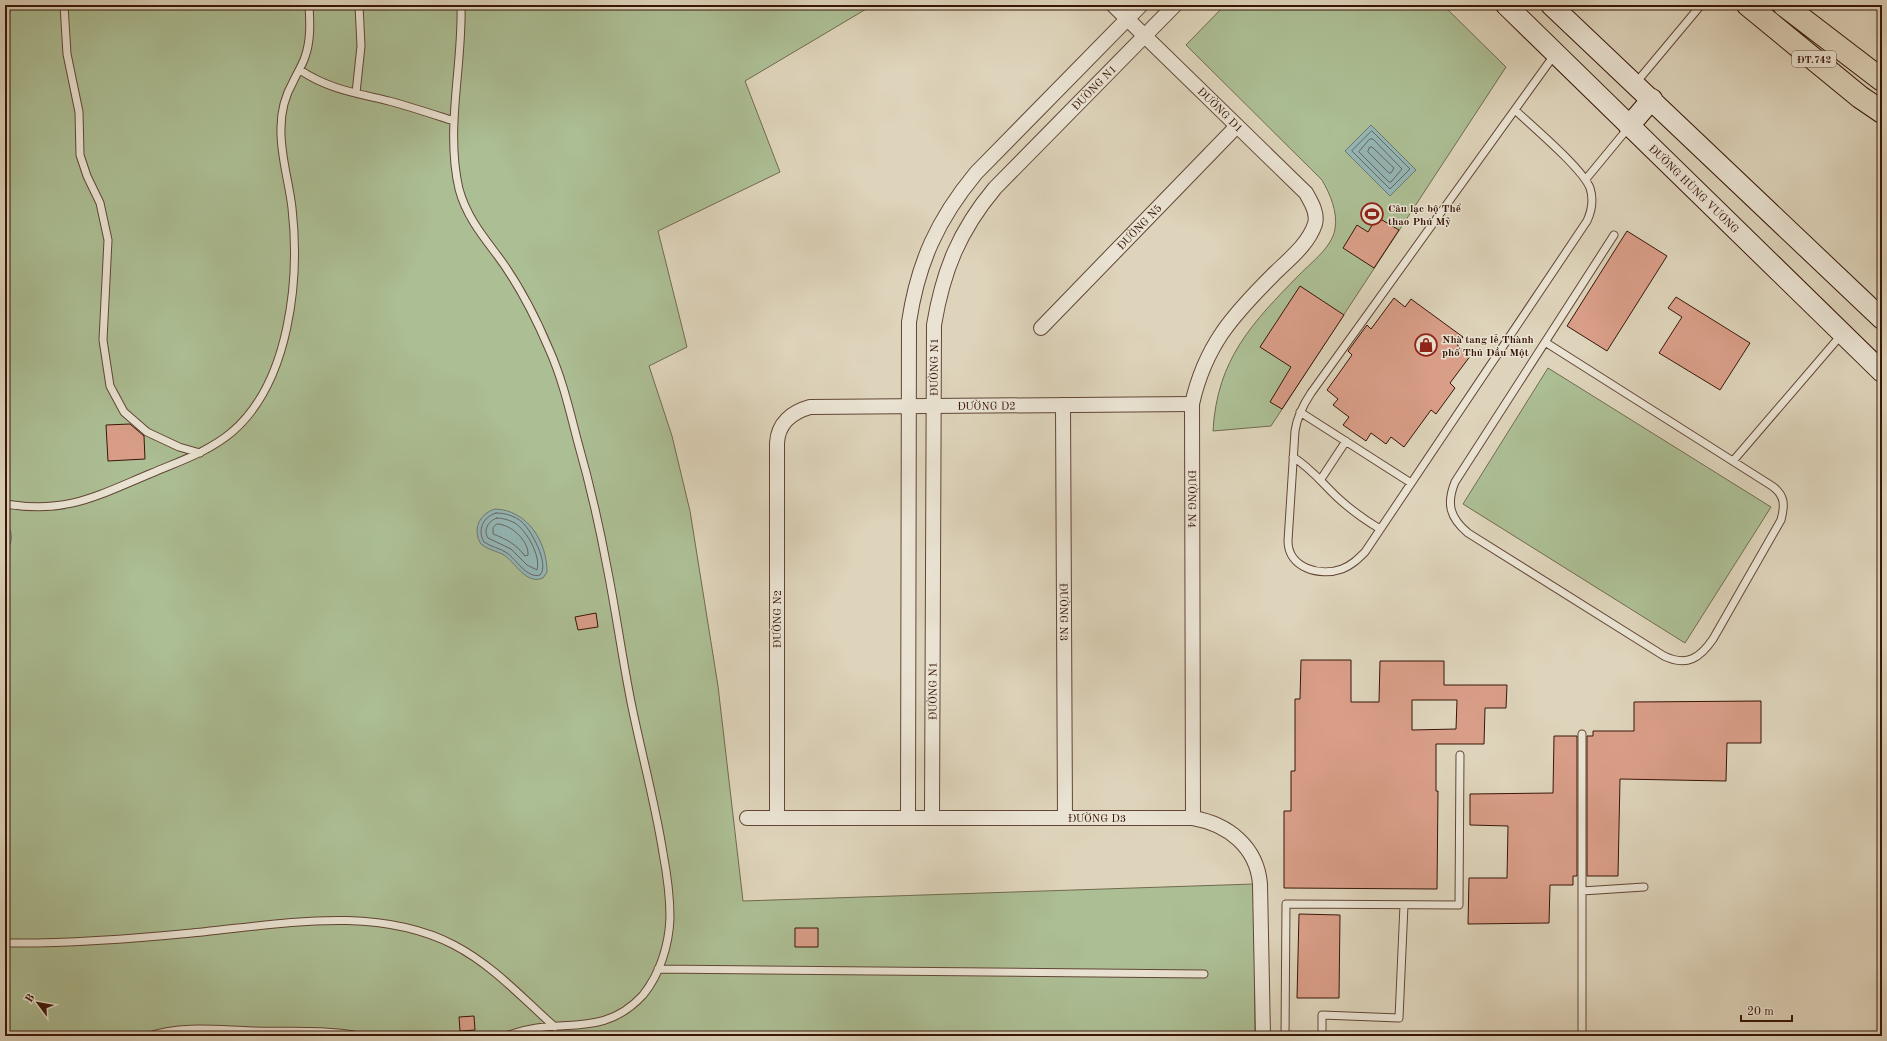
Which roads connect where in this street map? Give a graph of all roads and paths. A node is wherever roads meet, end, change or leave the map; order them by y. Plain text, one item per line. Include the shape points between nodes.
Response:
1 (64, 5) edge
2 (309, 5) edge
3 (359, 5) edge
4 (461, 5) edge
5 (1113, 5) edge
6 (1141, 5) edge
7 (1175, 5) edge
8 (1506, 5) edge
9 (1551, 5) edge
10 (1701, 5) edge
11 (1748, 5) edge
12 (1784, 5) edge
13 (1127, 19) junction
14 (1144, 36) junction
15 (1555, 54) junction
16 (300, 70) junction
17 (1882, 80) edge
18 (1635, 84) junction
19 (356, 93) junction
20 (1652, 99) junction
21 (1880, 105) edge
22 (1515, 110) junction
23 (454, 121) junction
24 (1237, 126) junction
25 (1629, 126) junction
26 (1586, 179) junction
27 (1315, 222) joint
28 (1614, 235) dead end
29 (1882, 319) edge
30 (1041, 328) dead end
31 (1843, 334) junction
32 (1545, 342) junction
33 (1882, 372) edge
34 (1192, 404) junction
35 (1063, 405) junction
36 (934, 406) junction
37 (909, 407) junction
38 (1300, 412) junction
39 (785, 422) joint
40 (1346, 441) junction
41 (200, 453) junction
42 (1293, 457) junction
43 (1733, 461) junction
44 (1321, 479) junction
45 (1411, 483) junction
46 (5, 504) edge
47 (1380, 529) junction
48 (1582, 734) dead end
49 (1460, 755) dead end
50 (747, 818) dead end
51 (777, 818) junction
52 (908, 818) junction
53 (932, 818) junction
54 (1065, 818) junction
55 (1194, 818) junction
56 (1644, 887) dead end
57 (1582, 891) junction
58 (1404, 905) junction
59 (5, 943) edge
60 (658, 969) junction
61 (1204, 974) dead end
62 (555, 1027) junction
63 (149, 1036) edge
64 (359, 1036) edge
65 (506, 1036) edge
66 (1263, 1036) edge
67 (1285, 1036) edge
68 (1322, 1036) edge
69 (1582, 1036) edge

1 - 41 lane via 67,54 79,112 80,155 106,221 108,240 103,340 110,386 124,412 147,432
2 - 16 lane via 309,42
3 - 19 lane via 361,46
4 - 23 lane
5 - 13 street, ĐƯỜNG D1
6 - 13 street
7 - 14 street, ĐƯỜNG N1
8 - 15 main road, ĐƯỜNG HÙNG VƯƠNG
9 - 18 main road
10 - 18 lane
11 - 21 main road, ĐT.742 via 1860,97
12 - 17 main road, ĐT.742
13 - 14 street, ĐƯỜNG D1
13 - 37 street via 976,173 937,228 921,268 909,322
14 - 24 street, ĐƯỜNG D1
14 - 36 street, ĐƯỜNG N1 via 995,188 981,204 962,234 950,260 934,325
15 - 22 lane
15 - 25 main road, ĐƯỜNG HÙNG VƯƠNG
16 - 19 lane via 326,85
16 - 41 lane via 286,97 281,128 292,208 294,264 289,312 278,359 266,389 245,418 232,431
18 - 20 main road
19 - 23 lane
20 - 25 main road
20 - 29 main road
22 - 26 lane
22 - 38 lane via 1311,393
23 - 60 lane via 456,173 466,209 516,285 549,349 569,407 587,475 666,868 670,917 664,952
24 - 27 street, ĐƯỜNG D1 via 1306,193 1313,207
24 - 30 street, ĐƯỜNG N5
25 - 26 lane
25 - 31 main road, ĐƯỜNG HÙNG VƯƠNG
26 - 45 lane via 1592,198 1587,221
27 - 34 street, ĐƯỜNG N4 via 1306,241 1238,311 1226,327 1205,362 1197,381
28 - 32 lane
31 - 33 main road, ĐƯỜNG HÙNG VƯƠNG
31 - 43 lane
32 - 43 lane
32 - 43 lane via 1455,482 1450,493 1452,512 1460,527 1468,533 1671,660 1680,662 1695,658 1707,648 1781,520 1784,503 1778,490
34 - 35 street, ĐƯỜNG D2
34 - 55 street, ĐƯỜNG N4
35 - 36 street, ĐƯỜNG D2
35 - 54 street, ĐƯỜNG N3
36 - 37 street, ĐƯỜNG D2
36 - 53 street, ĐƯỜNG N1
37 - 39 street, ĐƯỜNG D2 via 810,407 796,412
37 - 52 street
38 - 40 lane
38 - 42 lane via 1294,431
39 - 51 street, ĐƯỜNG N2 via 779,432 777,443
40 - 44 lane
40 - 45 lane
41 - 46 lane via 85,501 45,507
42 - 44 lane
42 - 47 lane via 1288,548 1293,560 1320,571 1336,570 1350,565 1365,552
44 - 47 lane via 1350,509
45 - 47 lane
48 - 57 lane
49 - 58 lane via 1459,905
50 - 51 street, ĐƯỜNG D3
51 - 52 street, ĐƯỜNG D3
52 - 53 street, ĐƯỜNG D3
53 - 54 street, ĐƯỜNG D3
54 - 55 street, ĐƯỜNG D3
55 - 66 street, ĐƯỜNG D3 via 1216,824 1236,836 1247,848 1258,867
56 - 57 lane
57 - 69 lane
58 - 67 lane via 1286,904
58 - 68 lane via 1399,1018 1322,1015
59 - 62 lane via 86,942 316,921 393,925 434,936 474,957 503,979
60 - 61 lane
60 - 62 lane via 644,994 623,1014 584,1028
62 - 65 lane via 531,1028
63 - 64 lane via 171,1030 222,1029 324,1031

